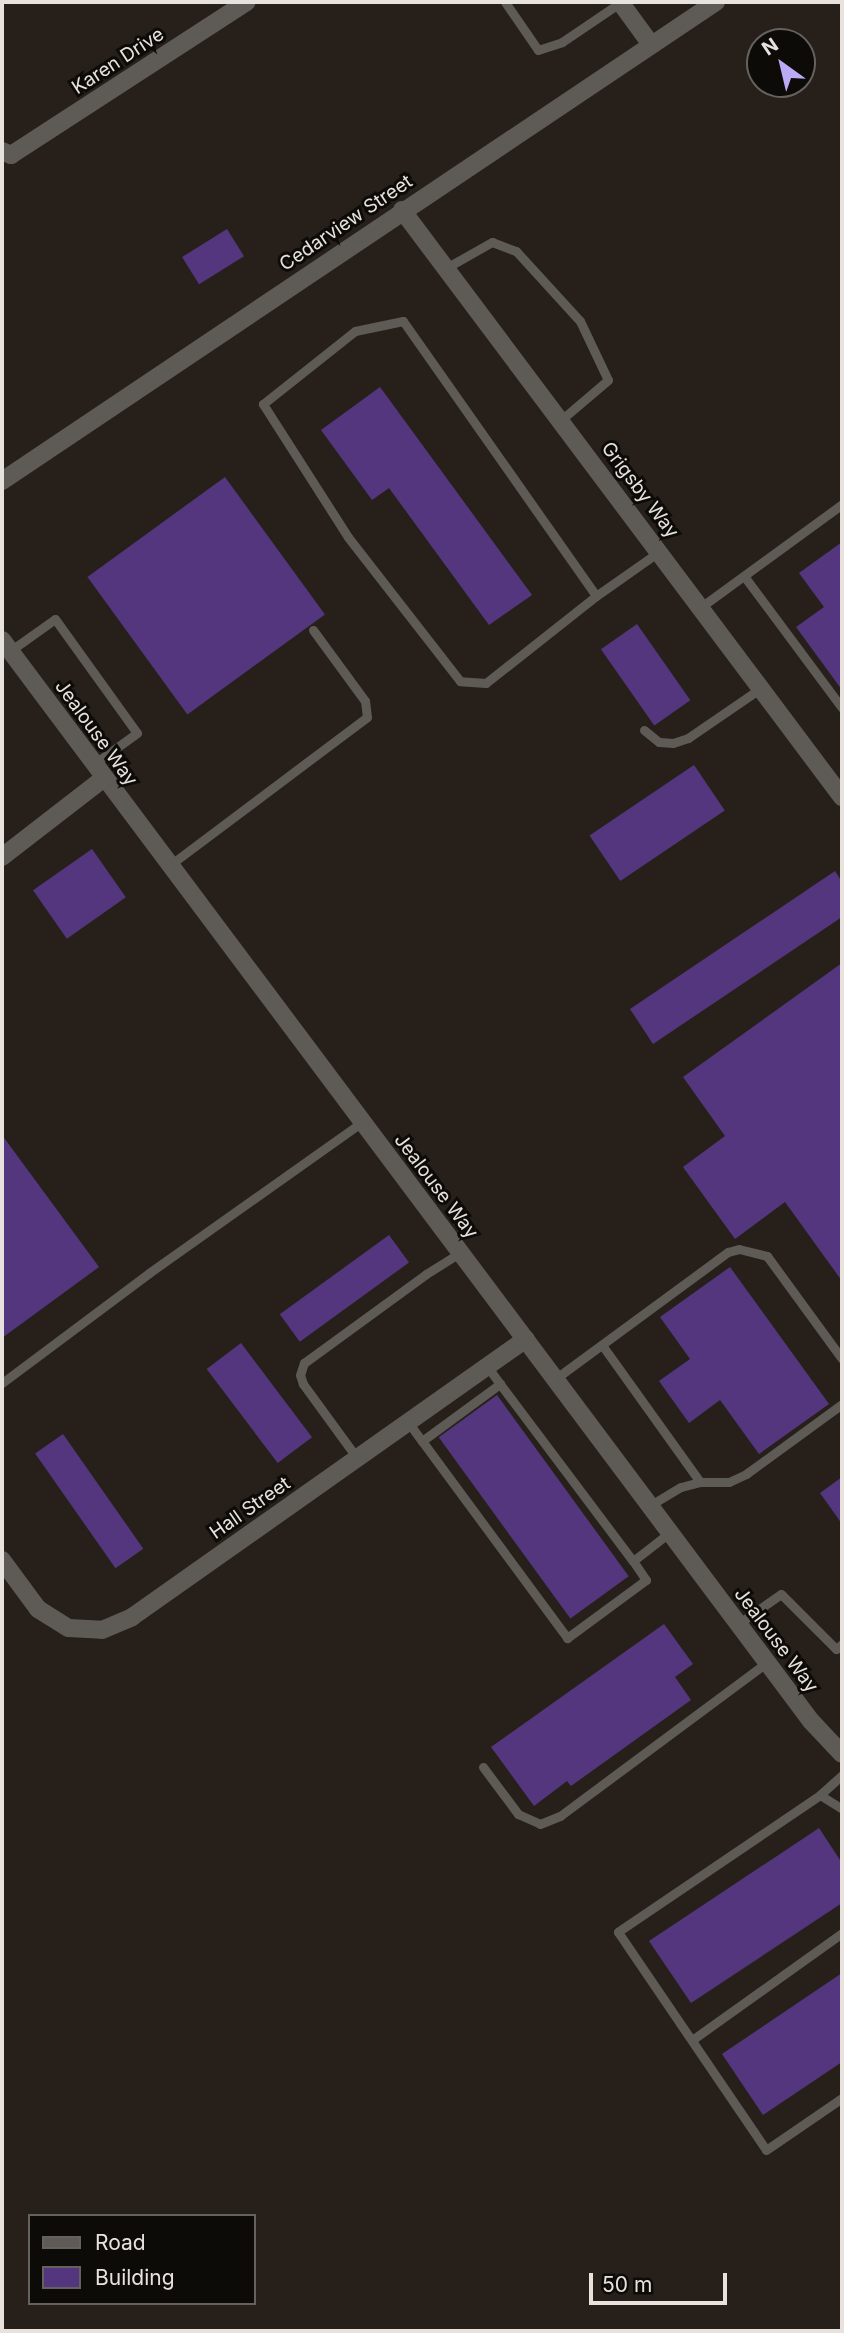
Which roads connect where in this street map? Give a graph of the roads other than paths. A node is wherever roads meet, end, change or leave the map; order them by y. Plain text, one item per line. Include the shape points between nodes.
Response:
1 (247, 2) edge
2 (505, 2) edge
3 (620, 2) edge
4 (716, 2) edge
5 (650, 43) junction
6 (7, 153) edge
7 (402, 210) junction
8 (446, 268) junction
9 (561, 420) junction
10 (2, 481) edge
11 (842, 504) edge
12 (660, 551) junction
13 (744, 576) junction
14 (596, 596) junction
15 (701, 607) junction
16 (313, 630) dead end
17 (6, 645) edge
18 (761, 688) junction
19 (842, 708) edge
20 (644, 730) dead end
21 (98, 772) junction
22 (842, 797) edge
23 (2, 857) edge
24 (168, 866) junction
25 (362, 1122) junction
26 (460, 1253) junction
27 (526, 1339) junction
28 (601, 1345) junction
29 (842, 1359) edge
30 (487, 1366) junction
31 (555, 1379) junction
32 (2, 1383) edge
33 (500, 1384) junction
34 (842, 1404) edge
35 (408, 1422) junction
36 (422, 1441) junction
37 (357, 1458) junction
38 (700, 1482) junction
39 (649, 1506) junction
40 (669, 1533) junction
41 (2, 1560) edge
42 (633, 1561) junction
43 (738, 1624) junction
44 (842, 1644) edge
45 (767, 1662) junction
46 (842, 1754) edge
47 (484, 1767) dead end
48 (842, 1775) edge
49 (820, 1795) junction
50 (842, 1808) edge
51 (842, 1933) edge
52 (692, 2039) junction
53 (842, 2098) edge

1 - 6 street, Karen Drive
2 - 3 lane via 538,50 562,41
3 - 5 street
4 - 5 street, Cedarview Street
5 - 7 street, Cedarview Street
7 - 8 street, Grigsby Way
7 - 10 street, Cedarview Street
8 - 9 street, Grigsby Way
8 - 9 lane via 492,242 516,251 580,321 608,380
9 - 12 street, Grigsby Way
11 - 13 lane
12 - 14 lane
12 - 15 street, Grigsby Way
13 - 15 lane
13 - 19 lane
14 - 14 lane via 403,321 355,331 263,404 348,537 460,681 486,683
15 - 18 street, Grigsby Way
16 - 24 lane via 365,701 367,716
17 - 21 street, Jealouse Way
17 - 21 lane via 55,619 137,733
18 - 20 lane via 688,738 659,742
18 - 22 street, Grigsby Way
21 - 23 street
21 - 24 street, Jealouse Way
24 - 25 street, Jealouse Way
25 - 26 street, Jealouse Way
25 - 32 lane
26 - 27 street, Jealouse Way
26 - 37 lane via 304,1363 303,1384
27 - 30 street, Hall Street
27 - 31 street, Jealouse Way
28 - 29 lane via 728,1252 739,1249 767,1256
28 - 31 lane
28 - 38 lane
30 - 33 lane
30 - 35 street, Hall Street
31 - 39 street, Jealouse Way
33 - 36 lane
33 - 42 lane
34 - 38 lane via 746,1474 729,1482
35 - 36 lane
35 - 37 street, Hall Street
36 - 42 lane via 567,1638 646,1580
37 - 41 street, Hall Street via 132,1617 102,1630 69,1628 37,1609
38 - 39 lane via 681,1487
39 - 40 street, Jealouse Way
40 - 42 lane
40 - 43 street, Jealouse Way
43 - 44 lane via 781,1594 836,1649
43 - 45 street, Jealouse Way
45 - 46 street, Jealouse Way
45 - 47 lane via 561,1816 540,1824 518,1814
48 - 49 lane
49 - 50 lane
49 - 52 lane via 618,1932
51 - 52 lane
52 - 53 lane via 766,2150

